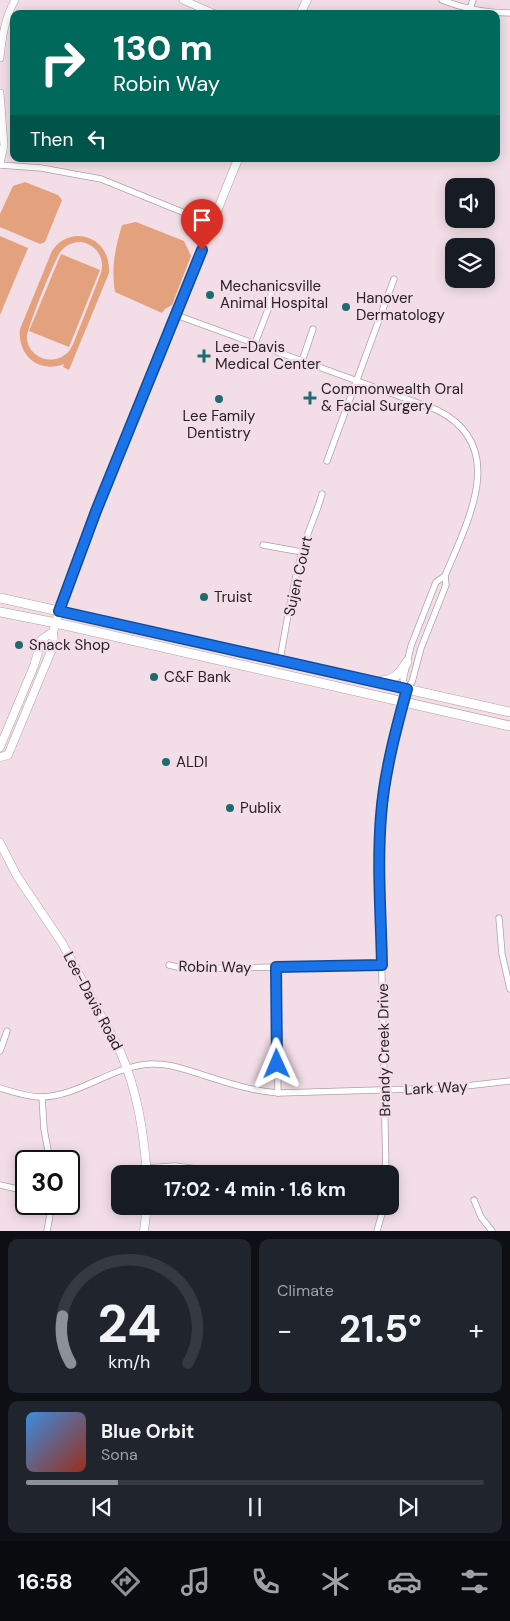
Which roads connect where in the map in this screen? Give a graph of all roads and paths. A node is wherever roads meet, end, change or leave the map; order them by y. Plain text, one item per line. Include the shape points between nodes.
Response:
1 (15, 0) edge
2 (184, 0) edge
3 (442, 0) edge
4 (473, 0) edge
5 (470, 9) junction
6 (206, 10) edge
7 (476, 10) edge
8 (0, 58) edge
9 (0, 93) edge
10 (237, 162) edge
11 (0, 164) edge
12 (212, 224) junction
13 (394, 279) dead end
14 (271, 294) dead end
15 (176, 315) junction
16 (314, 329) dead end
17 (255, 344) junction
18 (302, 361) junction
19 (357, 382) junction
20 (327, 461) dead end
21 (322, 494) dead end
22 (264, 545) dead end
23 (302, 552) junction
24 (445, 576) junction
25 (0, 598) edge
26 (59, 611) junction
27 (0, 612) edge
28 (56, 623) junction
29 (52, 632) junction
30 (280, 660) junction
31 (407, 662) junction
32 (373, 681) junction
33 (25, 686) junction
34 (407, 689) junction
35 (404, 701) junction
36 (510, 712) edge
37 (23, 720) junction
38 (510, 726) edge
39 (0, 747) edge
40 (0, 757) edge
41 (0, 843) edge
42 (498, 918) dead end
43 (169, 965) dead end
44 (382, 965) junction
45 (276, 967) junction
46 (510, 989) edge
47 (7, 1031) dead end
48 (0, 1051) edge
49 (127, 1068) junction
50 (510, 1081) edge
51 (0, 1088) edge
52 (384, 1090) junction
53 (278, 1093) junction
54 (42, 1097) junction
55 (48, 1150) edge
56 (145, 1165) edge
57 (386, 1165) edge
58 (0, 1185) edge
59 (15, 1188) edge
60 (474, 1200) dead end
61 (50, 1215) edge
62 (146, 1215) edge
63 (381, 1215) edge
64 (47, 1231) edge
65 (144, 1231) edge
66 (377, 1231) edge
67 (492, 1231) edge

1 - 8 street via 5,26
2 - 6 street
3 - 5 street
4 - 5 street
5 - 7 street
9 - 11 street via 4,136
10 - 12 main road
11 - 12 street via 42,168 101,180
12 - 15 main road
13 - 19 street
14 - 17 street
15 - 17 street
15 - 26 main road
16 - 18 street
17 - 18 street
18 - 19 street
19 - 20 street
19 - 24 street via 445,414 472,441 479,469 477,491
21 - 23 street, Sujen Court
22 - 23 street
23 - 30 street, Sujen Court
24 - 31 street via 436,582
24 - 34 street via 446,585
25 - 26 highway
26 - 28 main road
26 - 30 highway
27 - 28 highway
28 - 29 main road
28 - 35 highway
29 - 33 main road via 42,639
29 - 37 main road via 54,644
30 - 32 highway
31 - 32 highway via 396,677
31 - 34 street via 403,680
32 - 34 highway
33 - 37 main road via 20,713
33 - 39 main road
34 - 35 street, Brandy Creek Drive
34 - 36 highway
35 - 38 highway
35 - 44 street, Brandy Creek Drive via 381,816
37 - 40 main road via 8,755
41 - 49 main road, Lee-Davis Road via 17,876 62,943
42 - 46 street
43 - 45 street, Robin Way via 186,969
44 - 45 street, Robin Way
44 - 52 street, Brandy Creek Drive
45 - 53 street
47 - 48 street
49 - 53 street, Lark Way via 171,1065 252,1090
49 - 54 street, Lark Way via 74,1090
49 - 56 main road, Lee-Davis Road via 140,1113
50 - 52 street, Lark Way via 448,1088
51 - 54 street
52 - 53 street, Lark Way
52 - 57 street, Brandy Creek Drive
54 - 55 street
58 - 59 street
60 - 67 street
61 - 64 street
62 - 65 main road
63 - 66 street

